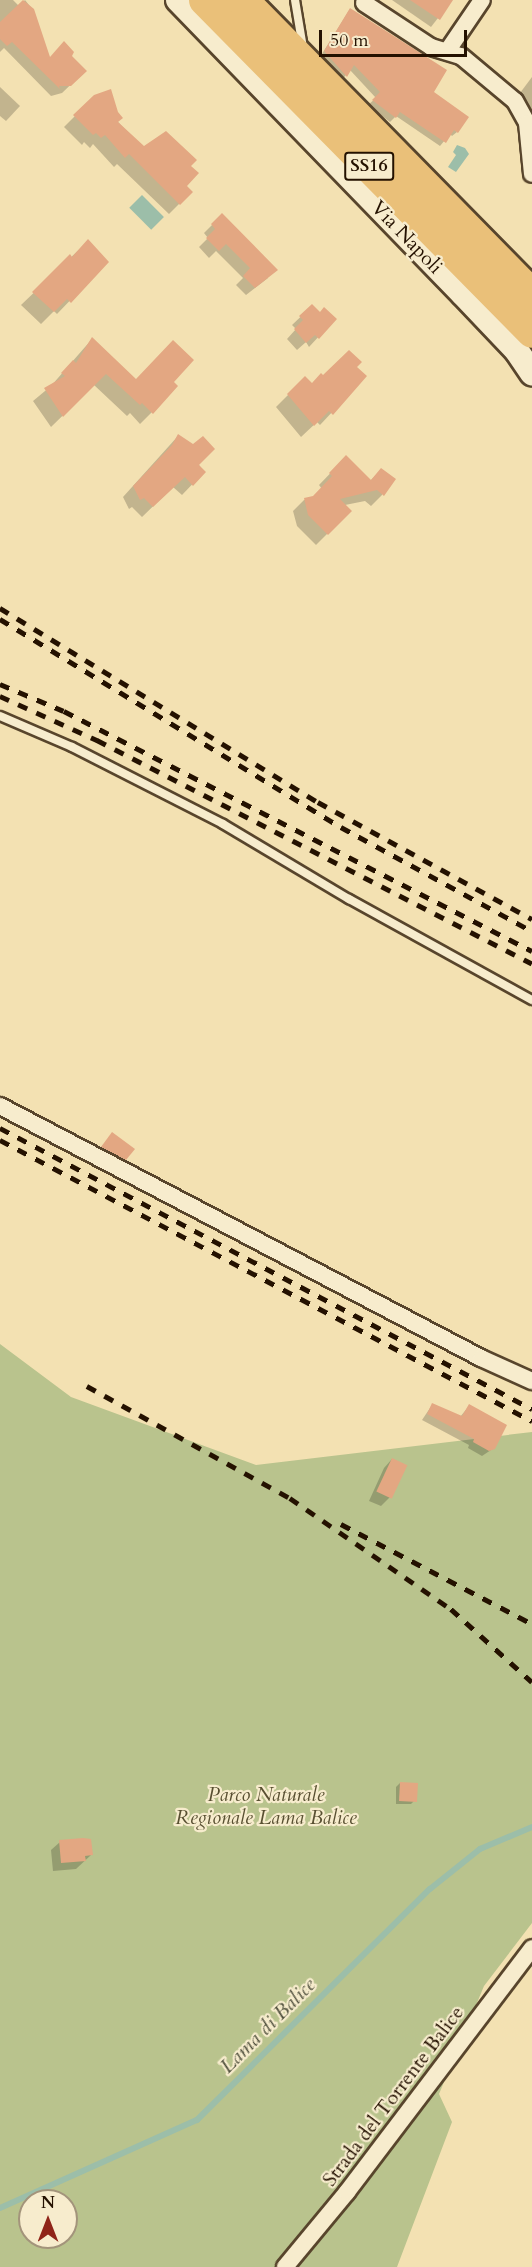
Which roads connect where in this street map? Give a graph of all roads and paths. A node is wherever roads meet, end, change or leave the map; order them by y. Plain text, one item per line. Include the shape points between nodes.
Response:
1 (178, 0) edge
2 (205, 0) edge
3 (242, 0) edge
4 (295, 0) edge
5 (482, 0) edge
6 (364, 3) dead end
7 (448, 50) junction
8 (307, 66) junction
9 (532, 174) edge
10 (532, 295) edge
11 (532, 332) edge
12 (532, 374) edge
13 (0, 716) edge
14 (532, 1000) edge
15 (0, 1106) edge
16 (532, 1380) edge
17 (532, 1948) edge
18 (285, 2267) edge

1 - 12 street, Via Napoli via 517,351
2 - 11 highway, SS16
3 - 8 highway, SS16
4 - 8 lane
5 - 7 street
6 - 7 street via 431,47
7 - 9 street via 461,56 514,101 527,123
8 - 10 highway, SS16
13 - 14 lane via 72,747 223,824 349,900
15 - 16 street via 470,1352
17 - 18 street, Strada del Torrente Balice via 347,2192

